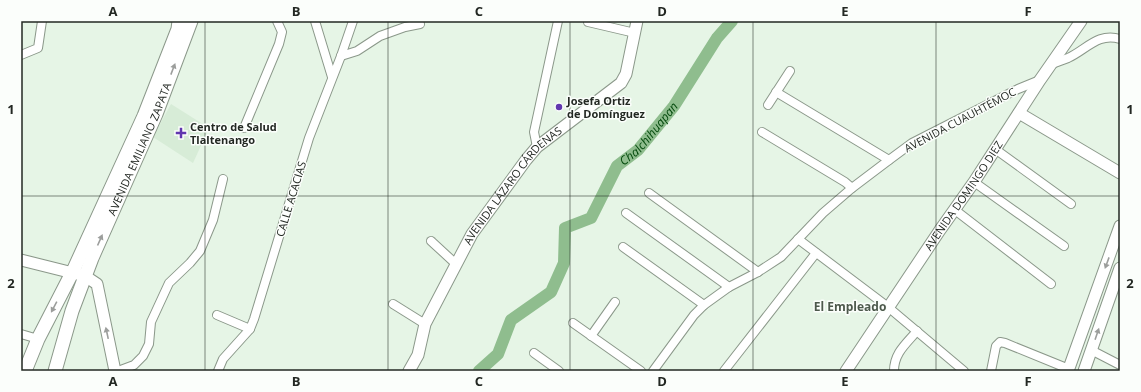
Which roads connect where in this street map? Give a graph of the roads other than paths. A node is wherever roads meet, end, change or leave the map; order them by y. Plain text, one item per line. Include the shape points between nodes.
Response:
1 (42, 21) edge
2 (277, 21) edge
3 (315, 21) edge
4 (353, 21) edge
5 (558, 21) edge
6 (637, 21) edge
7 (1081, 21) edge
8 (588, 22) dead end
9 (187, 23) edge
10 (420, 24) dead end
11 (635, 33) junction
12 (1120, 39) edge
13 (21, 55) edge
14 (341, 56) junction
15 (1052, 64) junction
16 (790, 71) dead end
17 (332, 78) junction
18 (1040, 80) junction
19 (776, 92) junction
20 (768, 105) dead end
21 (1019, 113) junction
22 (244, 128) dead end
23 (762, 132) dead end
24 (537, 147) junction
25 (995, 149) junction
26 (889, 160) junction
27 (1120, 172) edge
28 (222, 179) dead end
29 (974, 182) junction
30 (852, 188) junction
31 (649, 192) dead end
32 (1071, 204) dead end
33 (955, 210) junction
34 (626, 213) dead end
35 (1120, 226) edge
36 (798, 239) junction
37 (431, 241) dead end
38 (1064, 246) dead end
39 (623, 247) dead end
40 (816, 253) junction
41 (21, 260) edge
42 (456, 264) junction
43 (1120, 268) edge
44 (758, 272) junction
45 (72, 273) junction
46 (85, 276) junction
47 (1051, 284) dead end
48 (729, 287) junction
49 (1116, 293) edge
50 (614, 302) dead end
51 (393, 304) dead end
52 (704, 305) junction
53 (888, 307) junction
54 (217, 315) dead end
55 (573, 323) dead end
56 (425, 324) junction
57 (250, 329) junction
58 (917, 331) junction
59 (21, 334) edge
60 (591, 336) junction
61 (38, 339) junction
62 (1091, 350) junction
63 (534, 353) dead end
64 (1120, 365) edge
65 (1068, 370) edge
66 (25, 371) edge
67 (55, 371) edge
68 (115, 371) edge
69 (118, 371) edge
70 (218, 371) edge
71 (409, 371) edge
72 (559, 371) edge
73 (641, 371) edge
74 (652, 371) edge
75 (724, 371) edge
76 (846, 371) edge
77 (894, 371) edge
78 (964, 371) edge
79 (991, 371) edge
80 (1084, 371) edge

1 - 13 street via 38,48
2 - 22 street via 282,32 279,44
3 - 17 street
4 - 14 street, CALLE ACACIAS
5 - 24 street via 534,132
6 - 11 street, AVENIDA LÁZARO CÁRDENAS
7 - 15 street, AVENIDA DOMINGO DIEZ
8 - 11 street
9 - 45 main road, AVENIDA EMILIANO ZAPATA
46 -> 9 main road, AVENIDA EMILIANO ZAPATA via 156,114
10 - 14 street via 380,36 357,51
11 - 24 street, AVENIDA LÁZARO CÁRDENAS via 626,74 621,83
12 - 15 street via 1107,37 1095,40 1068,58
14 - 17 street, CALLE ACACIAS
15 - 18 street, AVENIDA DOMINGO DIEZ
16 - 19 street
17 - 57 street, CALLE ACACIAS via 309,138
18 - 21 street, AVENIDA DOMINGO DIEZ
18 - 26 street, AVENIDA CUAUHTÉMOC via 912,143
19 - 20 street
19 - 26 street
21 - 25 street, AVENIDA DOMINGO DIEZ
21 - 27 street
23 - 30 street
24 - 42 street, AVENIDA LÁZARO CÁRDENAS via 472,234
25 - 29 street, AVENIDA DOMINGO DIEZ
25 - 32 street
26 - 30 street, AVENIDA CUAUHTÉMOC
28 - 69 street via 213,220 200,251 169,283 151,322 149,344 143,356 134,365
29 - 33 street, AVENIDA DOMINGO DIEZ
29 - 38 street
30 - 36 street, AVENIDA CUAUHTÉMOC
31 - 44 street
33 - 47 street
33 - 53 street, AVENIDA DOMINGO DIEZ
34 - 48 street
35 -> 65 street
36 - 40 street
36 - 44 street, AVENIDA CUAUHTÉMOC via 781,256
37 - 42 street
39 - 52 street
40 - 53 street
40 - 75 street
41 - 45 street
42 - 56 street, AVENIDA LÁZARO CÁRDENAS
43 - 49 street
44 - 48 street, AVENIDA CUAUHTÉMOC
45 - 46 street
45 -> 61 main road, AVENIDA EMILIANO ZAPATA
46 - 67 main road, AVENIDA EMILIANO ZAPATA
68 -> 46 street via 97,284
48 - 52 street, AVENIDA CUAUHTÉMOC
62 -> 49 street
50 - 60 street
51 - 56 street
52 - 74 street, AVENIDA CUAUHTÉMOC
53 - 58 street
53 - 76 street, AVENIDA DOMINGO DIEZ
54 - 57 street
55 - 60 street
56 - 71 street, AVENIDA LÁZARO CÁRDENAS via 418,355
57 - 70 street, CALLE ACACIAS via 223,359
58 - 77 street via 898,352
58 - 78 street
59 - 61 street
60 - 73 street
61 - 66 main road, AVENIDA EMILIANO ZAPATA
62 - 64 street
62 - 80 street
63 - 72 street
65 - 79 street via 1000,342 996,346

